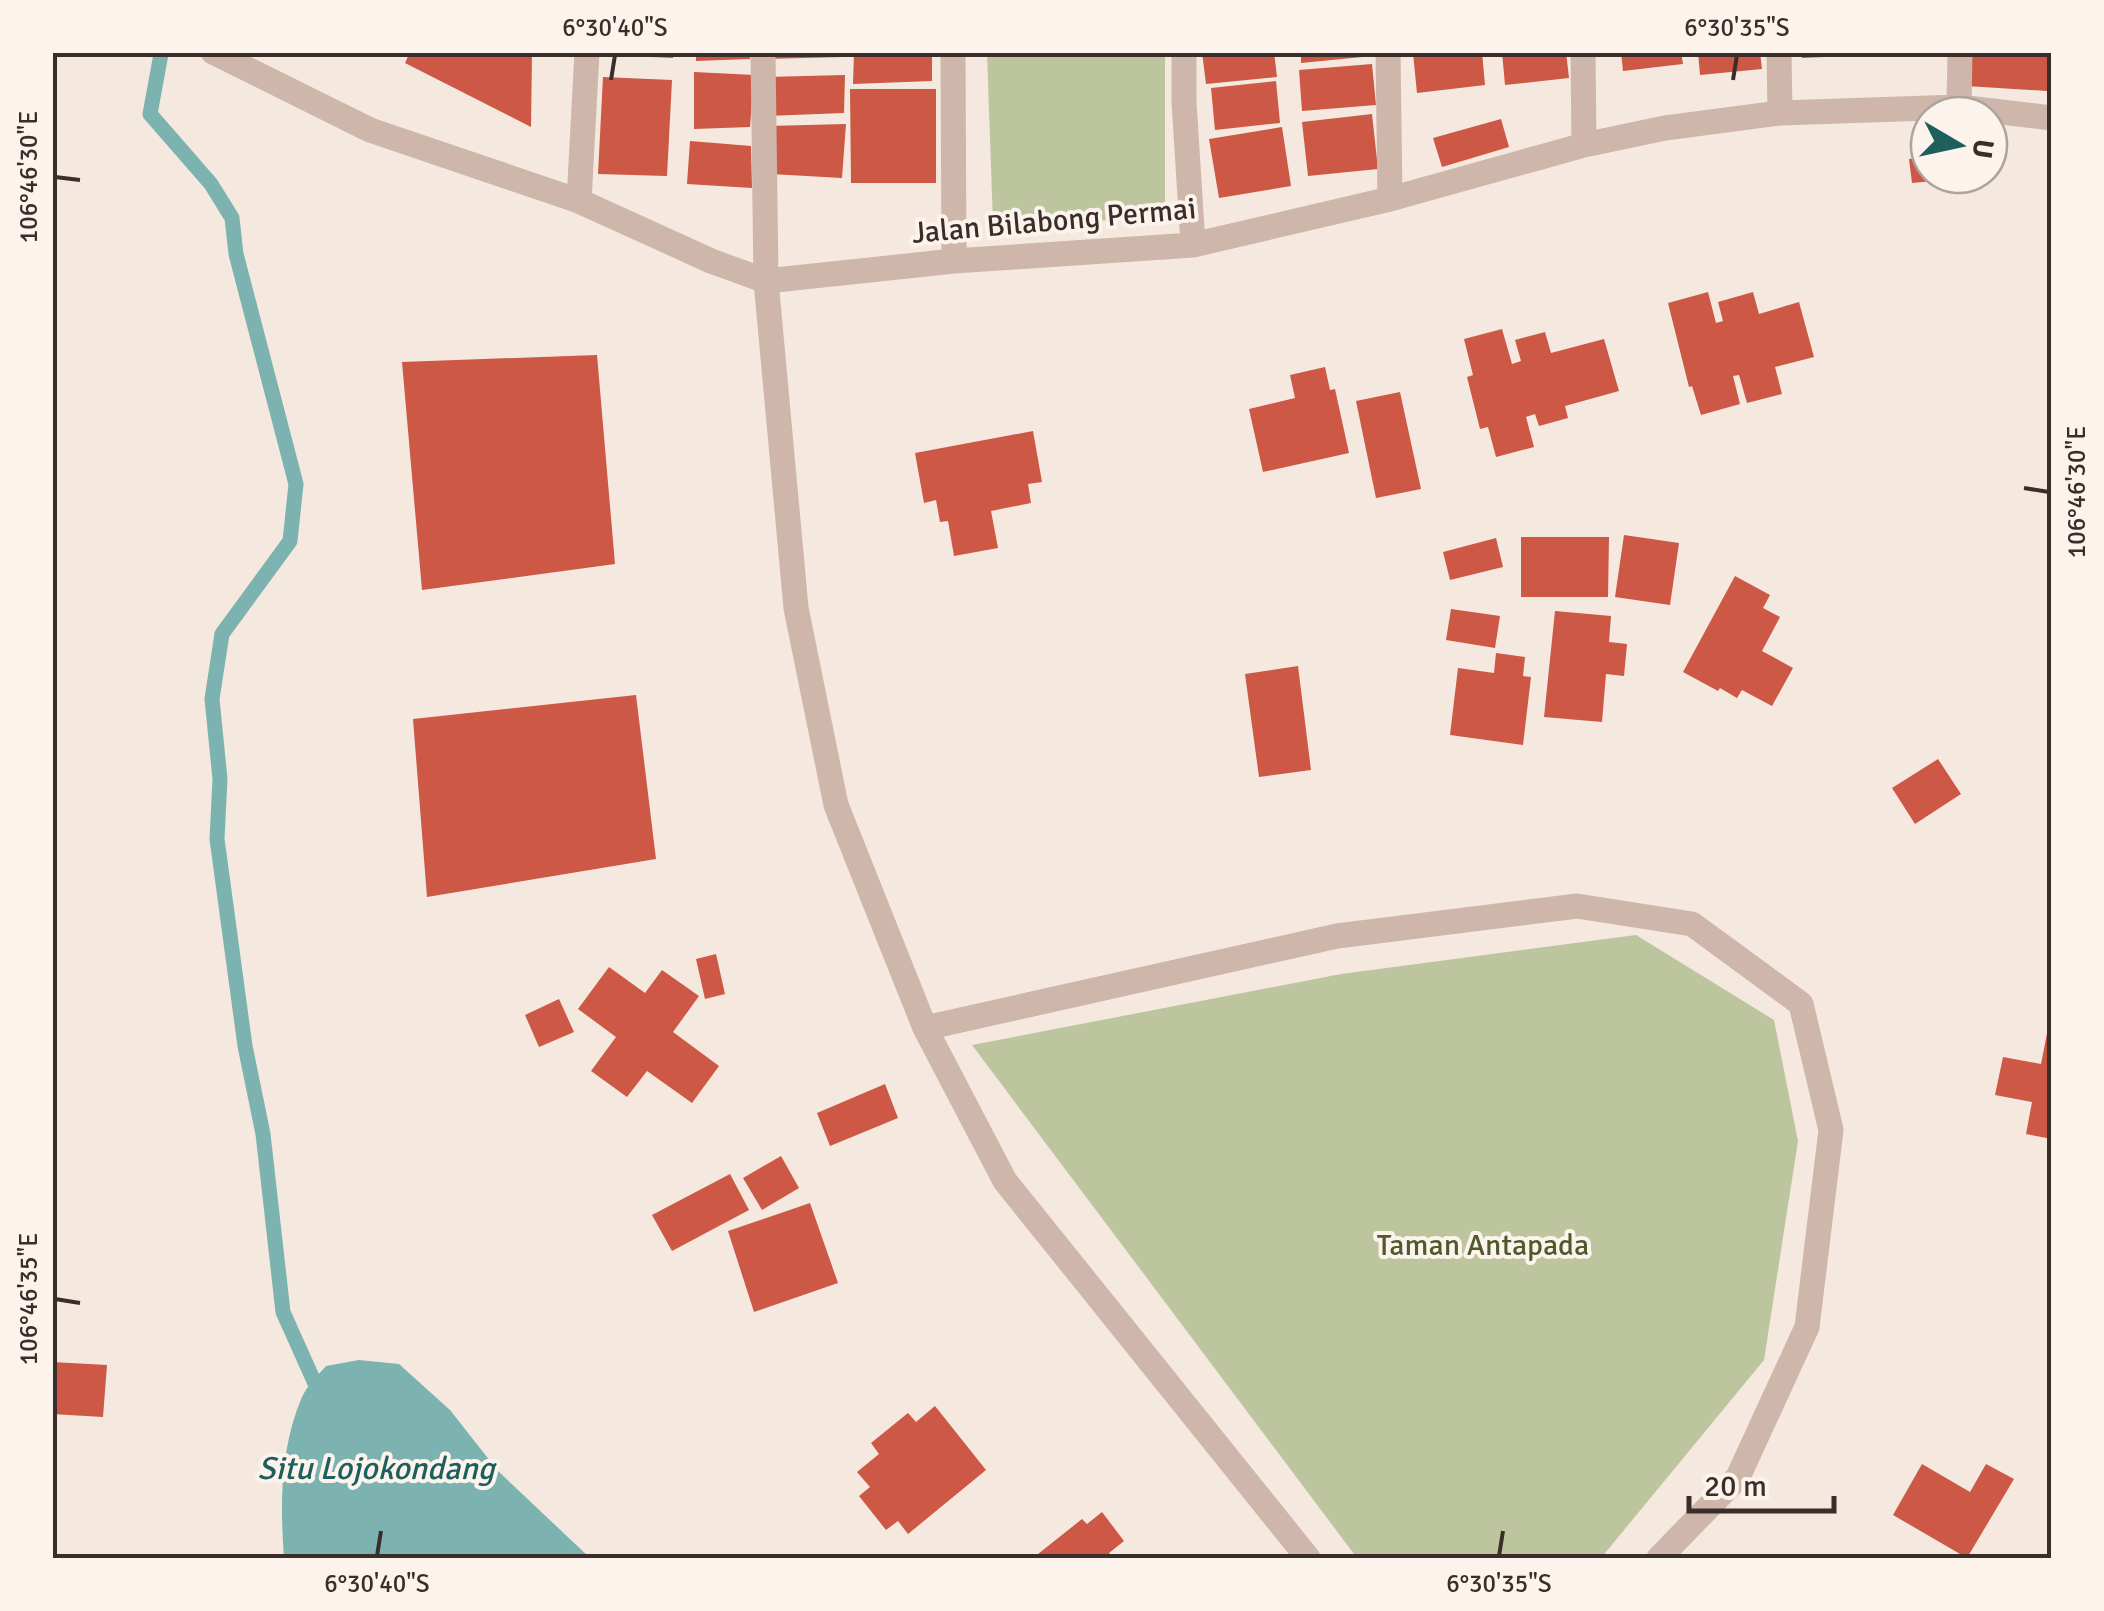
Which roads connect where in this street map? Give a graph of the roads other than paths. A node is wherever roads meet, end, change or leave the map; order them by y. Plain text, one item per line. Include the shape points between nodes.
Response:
1 (212, 52) edge
2 (586, 52) edge
3 (763, 52) edge
4 (953, 52) edge
5 (1184, 52) edge
6 (1388, 52) edge
7 (1583, 52) edge
8 (1779, 52) edge
9 (1960, 52) edge
10 (1959, 95) edge
11 (1909, 109) edge
12 (2009, 113) edge
13 (1780, 114) junction
14 (2052, 118) edge
15 (1584, 145) junction
16 (1390, 199) junction
17 (580, 202) junction
18 (1193, 245) junction
19 (954, 261) junction
20 (766, 281) junction
21 (924, 1028) junction
22 (1308, 1558) edge
23 (1660, 1558) edge

1 - 17 street, Jalan Bilabong Permai via 370,130
2 - 17 street
3 - 20 street
4 - 19 street
5 - 18 street
6 - 16 street
7 - 15 street
8 - 13 street
9 - 10 street
11 - 13 street, Jalan Bilabong Permai
12 - 14 street, Jalan Bilabong Permai
13 - 15 street, Jalan Bilabong Permai
15 - 16 street, Jalan Bilabong Permai
16 - 18 street, Jalan Bilabong Permai
17 - 20 street, Jalan Bilabong Permai
18 - 19 street, Jalan Bilabong Permai
19 - 20 street, Jalan Bilabong Permai
20 - 21 street via 796,608 836,805
21 - 22 street via 1005,1180
21 - 23 street via 1337,936 1577,906 1692,924 1800,1004 1832,1130 1808,1327 1738,1477

